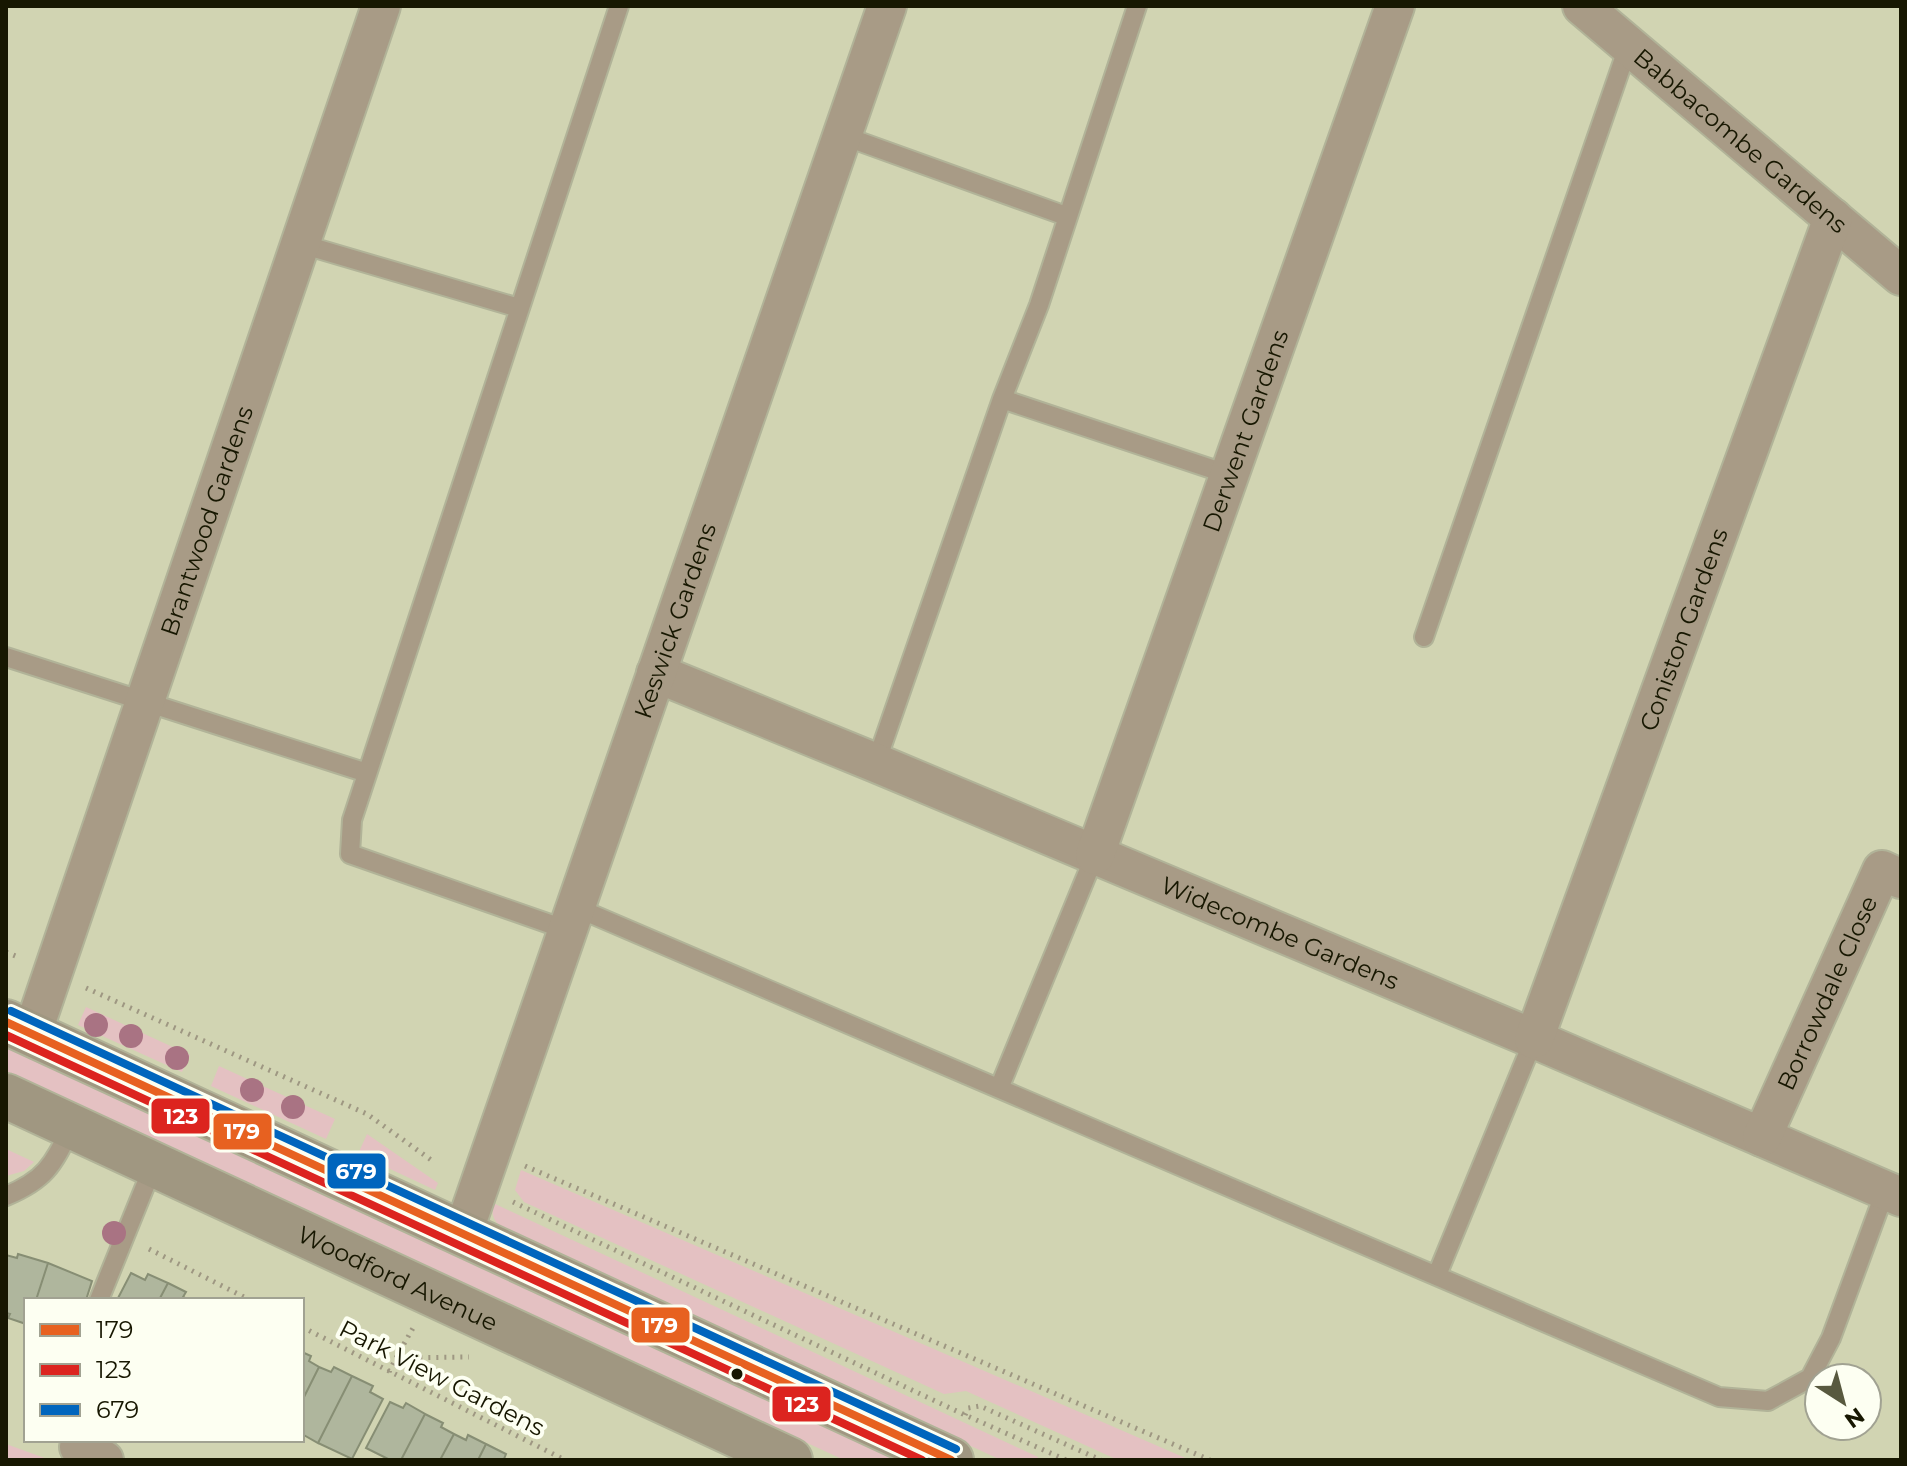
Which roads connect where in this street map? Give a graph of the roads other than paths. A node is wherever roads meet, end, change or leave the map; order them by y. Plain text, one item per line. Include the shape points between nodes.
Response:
1 (381, 6) edge
2 (619, 6) edge
3 (887, 6) edge
4 (1137, 6) edge
5 (1395, 6) edge
6 (1582, 6) edge
7 (1628, 47) junction
8 (844, 136) junction
9 (1066, 216) junction
10 (1833, 218) junction
11 (301, 244) junction
12 (1901, 276) edge
13 (519, 308) junction
14 (1002, 399) junction
15 (1230, 475) junction
16 (1424, 637) dead end
17 (6, 657) edge
18 (656, 673) junction
19 (146, 702) junction
20 (876, 763) junction
21 (367, 773) junction
22 (1095, 855) junction
23 (1901, 879) edge
24 (571, 918) junction
25 (19, 1028) edge
26 (1534, 1039) junction
27 (1000, 1086) junction
28 (6, 1096) edge
29 (72, 1126) junction
30 (1762, 1137) junction
31 (154, 1164) junction
32 (1893, 1193) edge
33 (6, 1196) edge
34 (463, 1233) junction
35 (1437, 1275) junction
36 (100, 1298) edge
37 (790, 1460) edge
38 (951, 1460) edge

1 - 11 street, Brantwood Gardens
2 - 13 lane
3 - 8 street, Keswick Gardens
4 - 9 lane
5 - 15 street, Derwent Gardens
6 - 7 street, Babbacombe Gardens
7 - 10 street, Babbacombe Gardens
7 - 16 lane
8 - 9 lane
8 - 18 street, Keswick Gardens
9 - 14 lane
10 - 12 street, Babbacombe Gardens
10 - 26 street, Coniston Gardens
11 - 13 lane
11 - 19 street, Brantwood Gardens
13 - 21 lane
14 - 15 lane
14 - 20 lane
15 - 22 street, Derwent Gardens
17 - 19 lane
18 - 20 street, Widecombe Gardens
18 - 24 street, Keswick Gardens
19 - 21 lane
19 - 25 street, Brantwood Gardens
20 - 22 street, Widecombe Gardens
21 - 24 lane via 352,820 350,854
22 - 26 street, Widecombe Gardens
22 - 27 lane
23 - 30 street, Borrowdale Close via 1882,870
24 - 27 lane
24 - 34 street, Keswick Gardens
25 - 34 highway
26 - 30 street, Widecombe Gardens
26 - 35 lane
27 - 35 lane
28 - 29 highway, Woodford Avenue
29 - 31 highway, Woodford Avenue
29 - 33 lane via 46,1173
30 - 32 street, Widecombe Gardens
31 - 36 lane
31 - 37 highway, Woodford Avenue
32 - 35 lane via 1810,1378 1768,1401 1719,1397
34 - 38 highway

